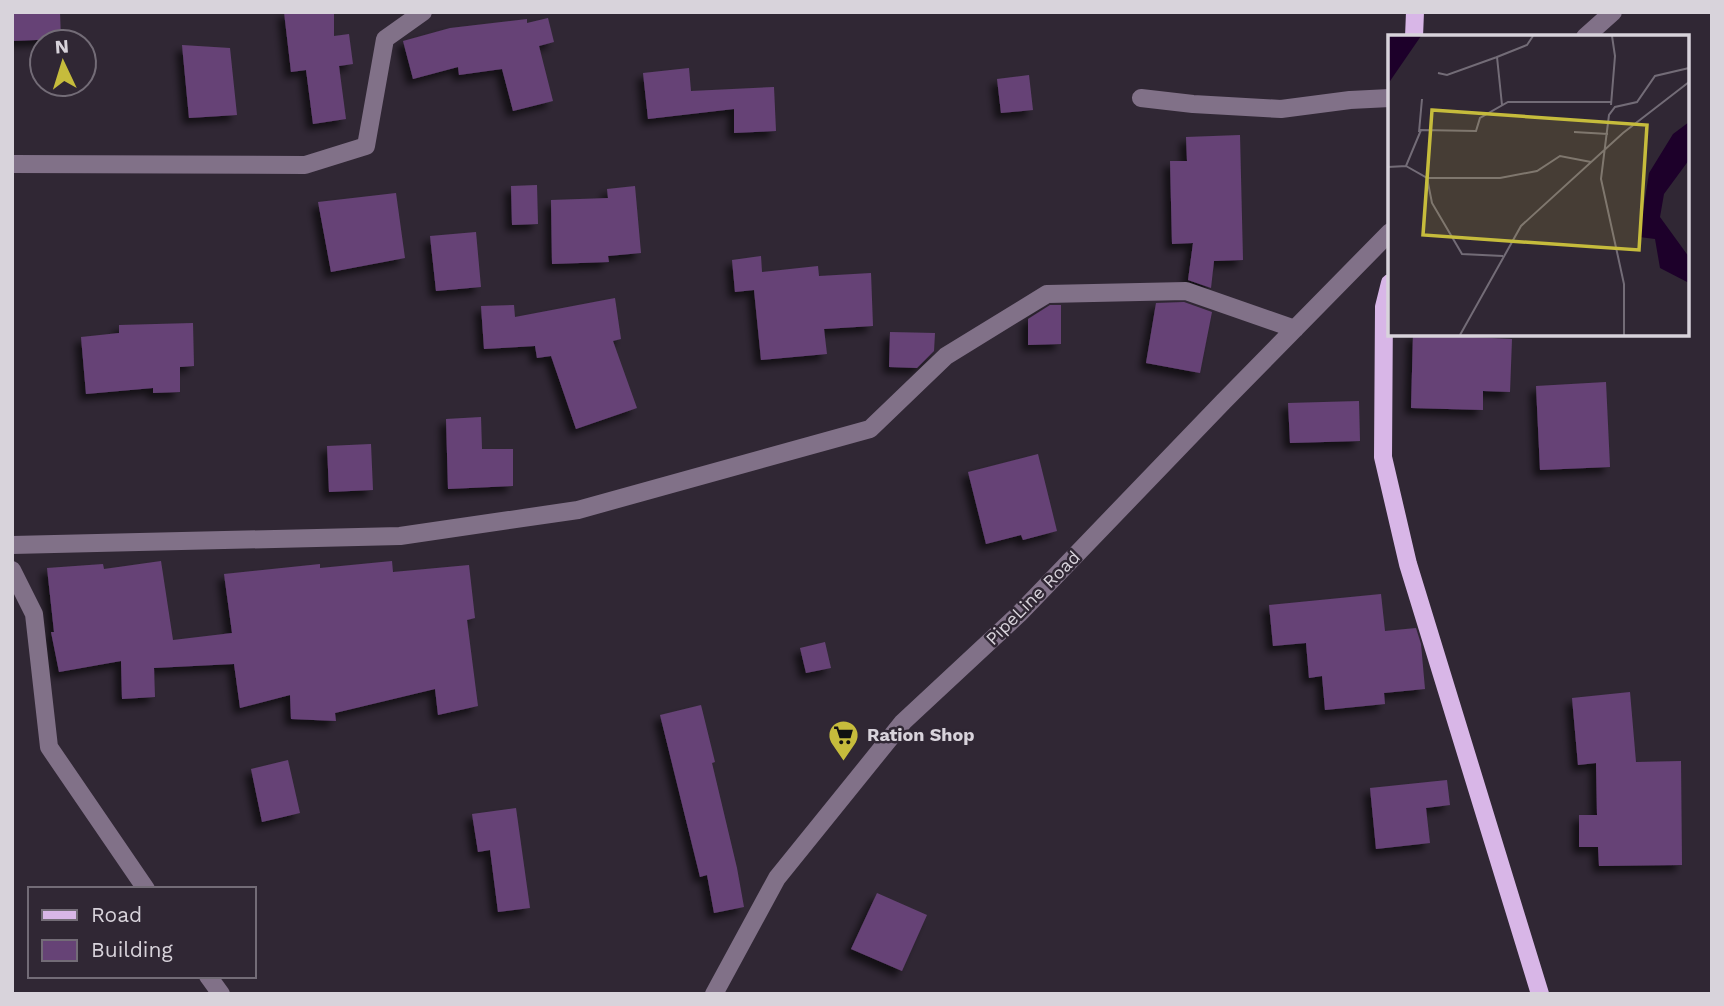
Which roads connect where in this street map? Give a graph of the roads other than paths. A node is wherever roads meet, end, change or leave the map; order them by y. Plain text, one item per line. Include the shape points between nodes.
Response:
1 (423, 12) edge
2 (1415, 12) edge
3 (1613, 12) edge
4 (1414, 35) edge
5 (1587, 35) edge
6 (1141, 98) dead end
7 (1388, 98) edge
8 (12, 164) edge
9 (1388, 234) edge
10 (1388, 291) edge
11 (1294, 329) junction
12 (12, 545) edge
13 (12, 570) edge
14 (145, 887) edge
15 (209, 978) edge
16 (221, 994) edge
17 (714, 994) edge
18 (1540, 994) edge

1 - 8 street via 385,39 366,146 305,165
2 - 4 main road
3 - 5 street
6 - 7 street via 1281,109
9 - 11 street, PipeLine Road
10 - 18 main road via 1384,307 1383,457 1408,564
11 - 12 street via 1186,291 1047,294 946,356 870,429 578,510 400,537
11 - 17 street, PipeLine Road via 1019,614 903,722 777,878
13 - 14 street via 33,614 49,747
15 - 16 street

